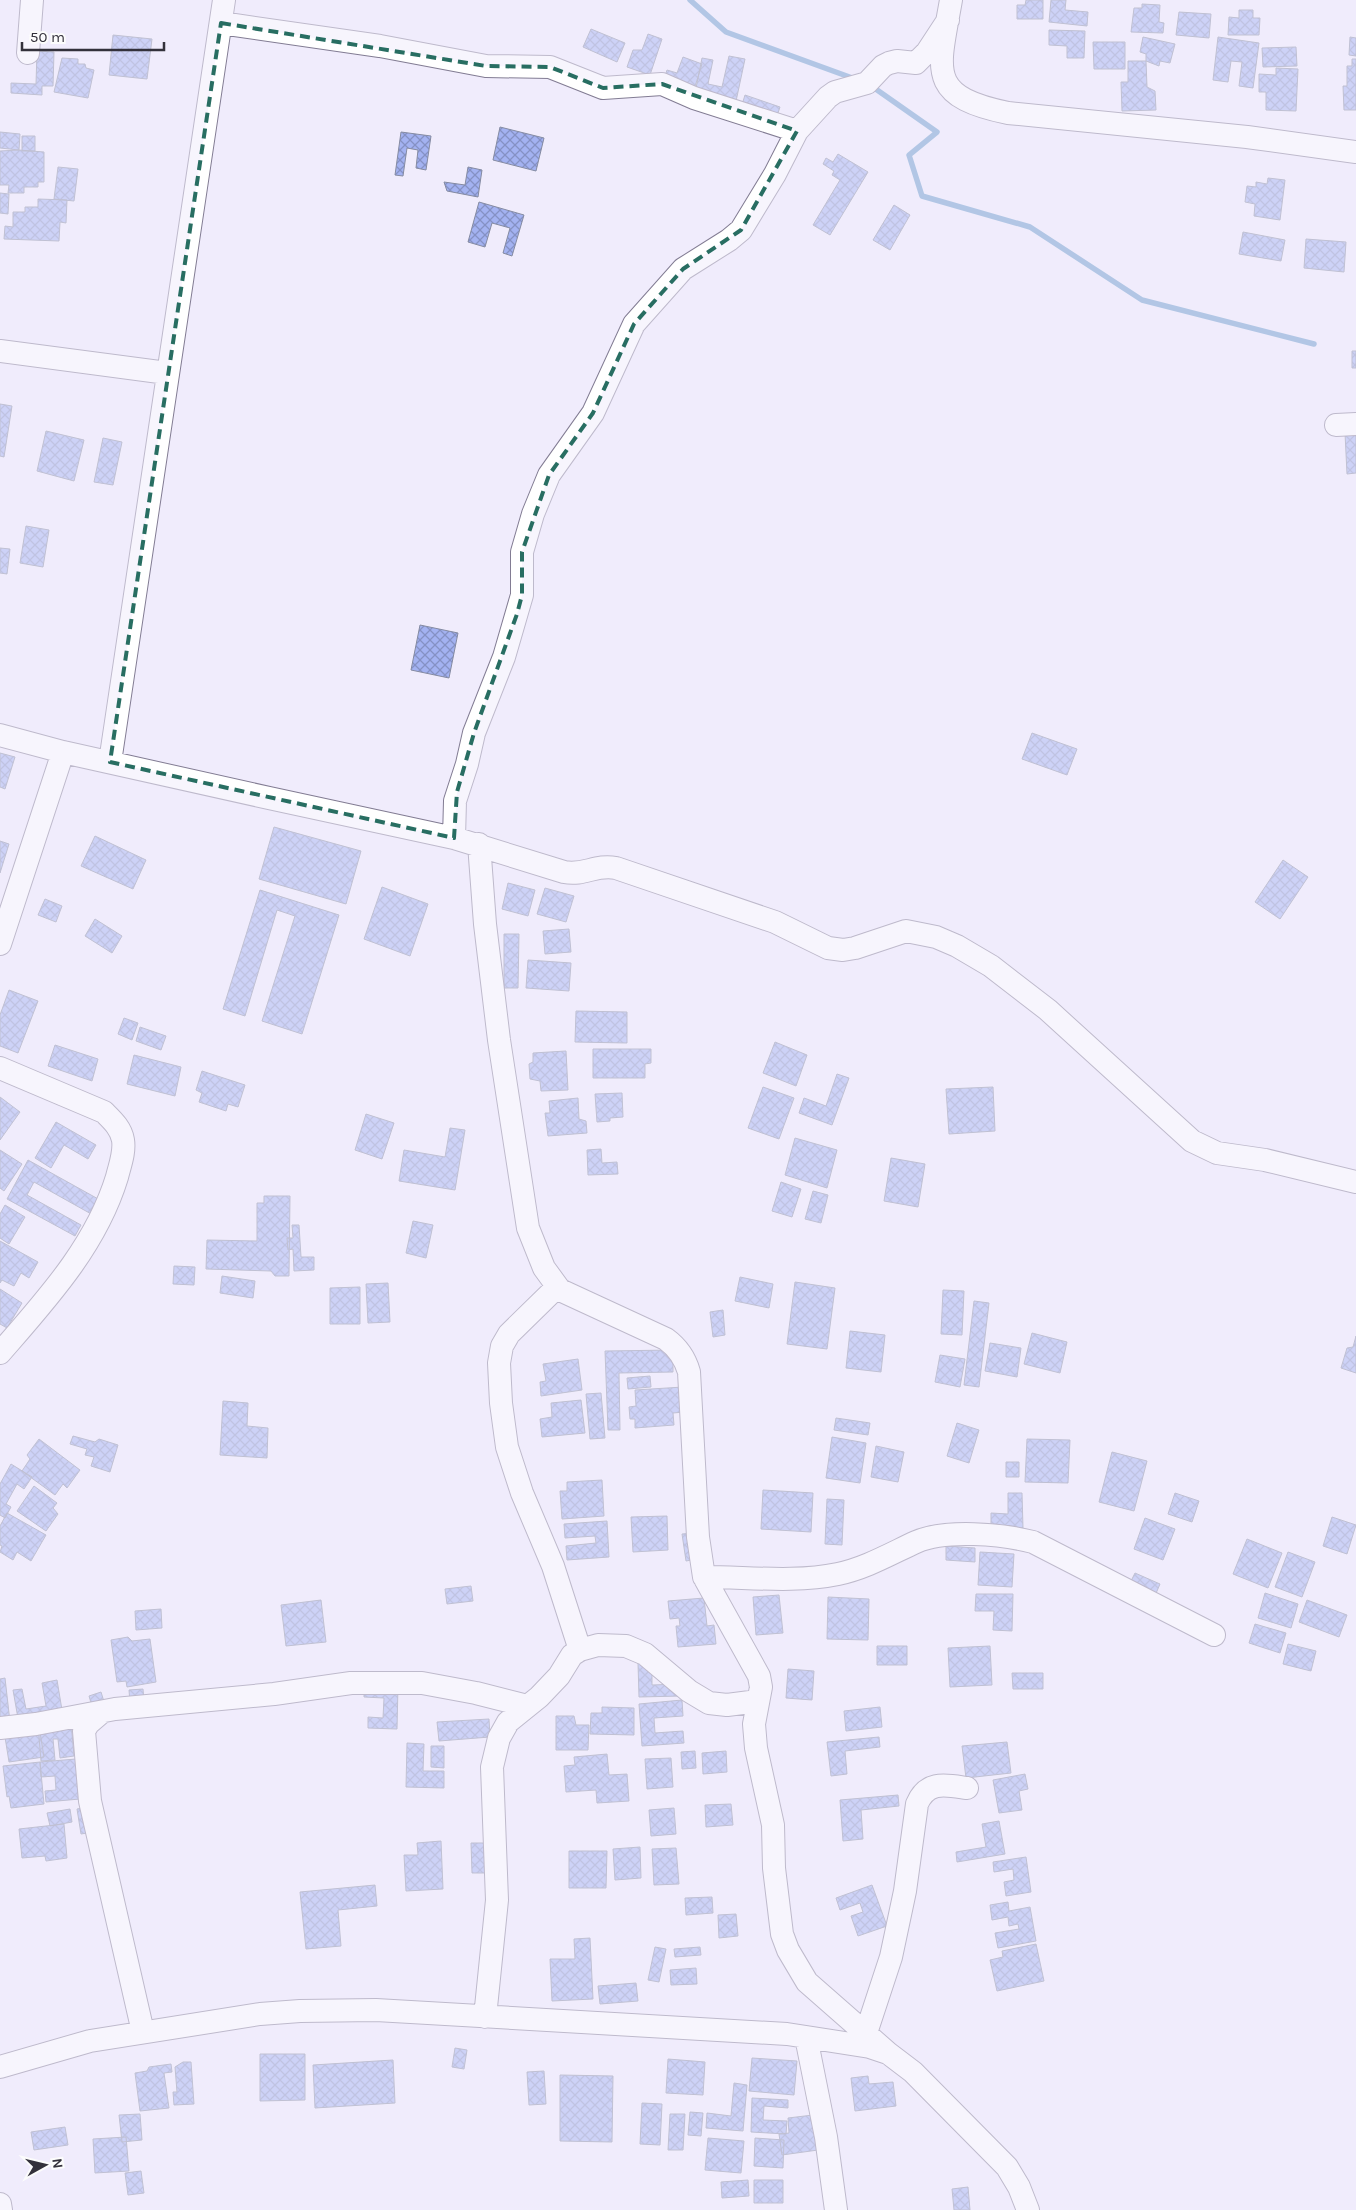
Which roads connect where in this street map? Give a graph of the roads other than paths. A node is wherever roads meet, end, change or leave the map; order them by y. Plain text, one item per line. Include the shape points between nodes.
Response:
1 (32, 0) edge
2 (224, 0) edge
3 (949, 10) edge
4 (221, 23) junction
5 (28, 53) dead end
6 (797, 131) junction
7 (1356, 152) edge
8 (0, 351) edge
9 (168, 373) junction
10 (0, 735) edge
11 (64, 752) junction
12 (110, 762) junction
13 (454, 838) junction
14 (479, 844) junction
15 (0, 944) edge
16 (0, 1068) edge
17 (1356, 1182) edge
18 (557, 1287) junction
19 (0, 1354) edge
20 (704, 1577) junction
21 (1214, 1635) dead end
22 (580, 1650) junction
23 (758, 1701) junction
24 (527, 1706) junction
25 (102, 1712) junction
26 (0, 1728) edge
27 (967, 1788) dead end
28 (485, 2017) junction
29 (143, 2032) junction
30 (866, 2034) junction
31 (806, 2037) junction
32 (888, 2053) junction
33 (0, 2068) edge
34 (0, 2204) edge
35 (1, 2210) edge
36 (836, 2210) edge
37 (1028, 2210) edge

1 - 5 street
2 - 4 street
3 - 6 street via 927,52 916,63 889,63 867,84 835,92
3 - 7 street via 942,76 946,86 958,97 979,108 1008,114 1247,137
4 - 6 street via 380,46 486,66 550,67 603,88 662,84 694,98
4 - 9 street
6 - 13 street via 741,230 683,269 634,324 593,413 549,475 522,552 522,595 517,614 504,658 474,733 457,792
8 - 9 street
9 - 12 street
10 - 11 street
11 - 12 street
11 - 15 street
12 - 13 street
13 - 14 street
14 - 17 street via 575,874 598,866 616,868 775,922 828,948 855,948 902,931 936,937 991,966 1048,1010 1192,1141 1217,1153 1265,1160
14 - 18 street via 499,1040 528,1228 535,1250
16 - 19 street via 104,1112 115,1122 123,1139 123,1156 96,1228 58,1285
18 - 20 street via 666,1339 686,1361 698,1537
18 - 22 street via 509,1334 502,1346 499,1363 501,1403 507,1447 522,1493 553,1566
20 - 21 street via 815,1578 878,1562 917,1542 941,1535 1012,1536 1033,1542
20 - 23 street via 757,1668 761,1687
22 - 23 street via 598,1645 626,1646 645,1654 689,1691 710,1702 727,1705
22 - 24 street via 572,1655 559,1676
23 - 30 street via 754,1724 756,1748 770,1808 782,1934 807,1982
24 - 25 street via 476,1692 422,1683 392,1682 351,1683
24 - 28 street via 508,1722 499,1738 492,1767 497,1900
25 - 26 street
25 - 29 street via 84,1732 90,1802
27 - 30 street via 941,1785 927,1789 917,1804 905,1891 891,1957
28 - 29 street via 376,2010 300,2012 260,2014
28 - 31 street
29 - 33 street via 90,2041
30 - 32 street
31 - 32 street
31 - 36 street via 826,2137
32 - 37 street via 913,2072 1007,2167
34 - 35 street

